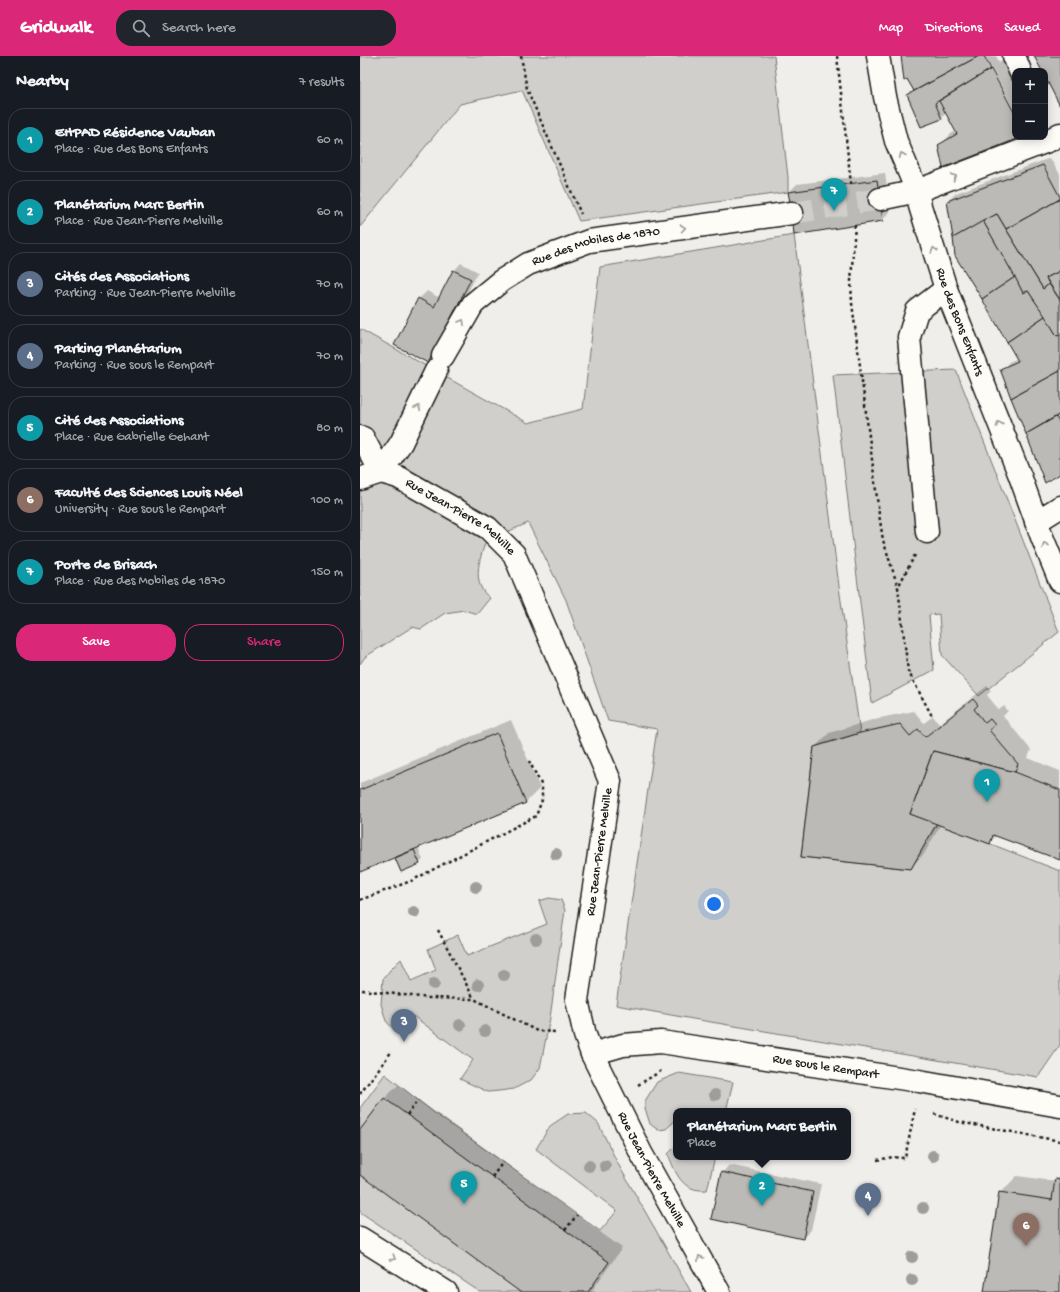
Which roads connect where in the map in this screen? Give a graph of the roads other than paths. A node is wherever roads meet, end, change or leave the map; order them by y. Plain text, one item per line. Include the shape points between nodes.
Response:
1 (878, 56) edge
2 (1054, 140) edge
3 (918, 191) junction
4 (880, 199) tunnel mouth
5 (792, 213) tunnel mouth
6 (946, 289) junction
7 (360, 437) edge
8 (381, 472) junction
9 (360, 479) edge
10 (1060, 507) edge
11 (1036, 522) junction
12 (927, 532) road end
13 (1060, 581) edge
14 (588, 1044) junction
15 (1060, 1106) edge
16 (360, 1238) edge
17 (446, 1292) edge
18 (719, 1292) edge

3 -> 1 street, Rue des Bons Enfants via 896,141
3 -> 2 street
3 - 4 street
6 -> 3 street, Rue des Bons Enfants via 920,206
8 -> 5 street, Rue des Mobiles de 1870 via 401,443 440,363 473,304 501,281 528,264 589,241
11 -> 6 street, Rue des Bons Enfants
6 - 12 street via 917,311 909,338
7 - 8 street
8 - 9 street
8 - 14 street, Rue Jean-Pierre Melville via 398,477 488,528 514,554 610,781 577,1000
10 - 11 street
13 -> 11 street, Rue des Bons Enfants
14 - 15 street, Rue sous le Rempart via 661,1042 919,1081
18 -> 14 street, Rue Jean-Pierre Melville via 641,1153
16 -> 17 street

